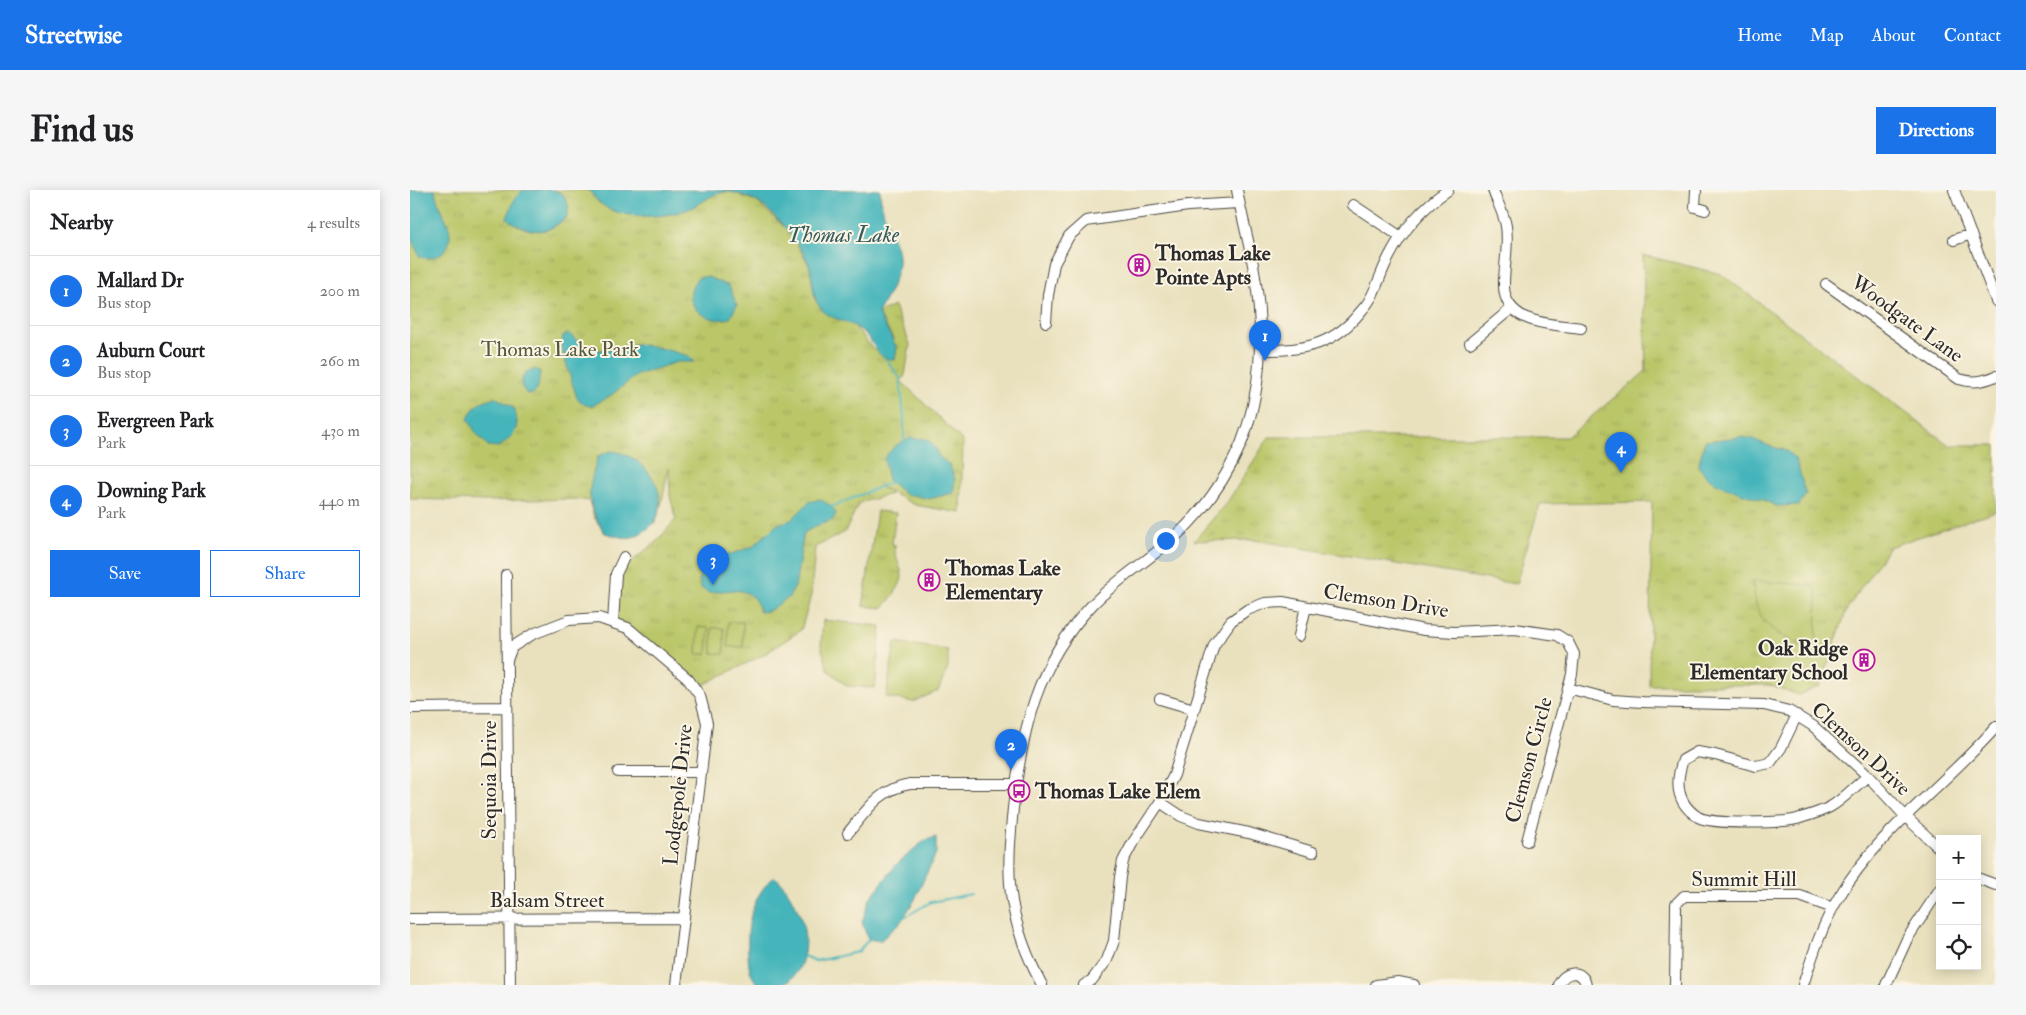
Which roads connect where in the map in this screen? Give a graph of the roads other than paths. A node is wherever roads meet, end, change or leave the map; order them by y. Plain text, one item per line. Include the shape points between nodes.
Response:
1 (1237, 190) edge
2 (1448, 190) edge
3 (1493, 190) edge
4 (1696, 190) edge
5 (1954, 190) edge
6 (1239, 203) junction
7 (1353, 205) dead end
8 (1705, 210) dead end
9 (1971, 234) junction
10 (1400, 237) junction
11 (1954, 240) dead end
12 (1826, 284) dead end
13 (1996, 301) edge
14 (1512, 308) junction
15 (1046, 322) dead end
16 (1581, 328) dead end
17 (1470, 342) dead end
18 (1260, 350) junction
19 (1996, 376) edge
20 (624, 557) dead end
21 (506, 576) dead end
22 (1306, 607) junction
23 (613, 622) junction
24 (1299, 636) dead end
25 (507, 660) junction
26 (1568, 688) junction
27 (1160, 699) dead end
28 (507, 707) junction
29 (410, 708) edge
30 (1194, 709) junction
31 (1797, 715) junction
32 (1994, 733) edge
33 (618, 772) dead end
34 (702, 772) junction
35 (1868, 776) junction
36 (1016, 784) junction
37 (1160, 802) junction
38 (1906, 817) junction
39 (848, 833) dead end
40 (1527, 841) dead end
41 (1936, 845) edge
42 (1313, 852) dead end
43 (1981, 879) edge
44 (1996, 885) edge
45 (1936, 895) edge
46 (1833, 908) junction
47 (509, 918) junction
48 (684, 918) junction
49 (410, 919) edge
50 (510, 985) edge
51 (676, 985) edge
52 (1042, 985) edge
53 (1084, 985) edge
54 (1376, 985) edge
55 (1414, 985) edge
56 (1559, 985) edge
57 (1586, 985) edge
58 (1675, 985) edge
59 (1803, 985) edge
60 (1886, 985) edge

1 - 6 street
2 - 10 street via 1436,198
3 - 14 street via 1506,225 1504,286
4 - 8 street via 1695,208
5 - 9 street
6 - 15 street via 1188,206 1086,221 1069,236 1054,264
6 - 18 street via 1255,276
7 - 10 street
9 - 11 street
9 - 13 street
10 - 18 street via 1369,302 1346,328 1308,347
12 - 19 street, Woodgate Lane via 1959,379 1982,382
14 - 16 street via 1533,321
14 - 17 street
18 - 36 street via 1251,414 1227,471 1187,526 1108,589 1081,616 1064,640 1047,668 1032,704 1022,741
20 - 23 street via 616,574
21 - 25 street, Sequoia Drive
22 - 24 street
22 - 26 street, Clemson Drive via 1424,630 1454,632 1515,628 1556,635 1568,642 1574,654
22 - 30 street, Clemson Drive via 1283,602 1265,603 1230,621 1214,645
23 - 25 street, Lodgepole Drive via 600,618 569,620 532,634 512,647
23 - 34 street, Lodgepole Drive via 628,628 683,675 700,696 707,723
25 - 28 street, Sequoia Drive
26 - 31 street, Clemson Drive via 1613,700 1764,705
26 - 40 street, Clemson Circle
27 - 30 street
28 - 29 street
28 - 47 street, Sequoia Drive
30 - 37 street, Clemson Drive via 1174,775
31 - 35 street, Clemson Drive
31 - 35 street via 1770,763 1756,766 1697,752 1683,760 1677,788 1685,804 1699,818 1735,822 1796,819 1830,808
32 - 38 street
33 - 34 street
34 - 48 street, Lodgepole Drive
35 - 38 street, Clemson Drive
36 - 39 street via 897,786 876,798
36 - 52 street via 1009,849 1012,901 1026,955
37 - 42 street via 1199,823 1249,833
37 - 53 street, Clemson Drive via 1123,861 1114,941 1107,960 1092,980
38 - 41 street, Clemson Drive
38 - 46 street via 1867,858
43 - 44 street
45 - 60 street via 1907,939
46 - 58 street, Summit Hill via 1800,896 1684,896 1676,904
46 - 59 street via 1818,939
47 - 48 street, Balsam Street
47 - 49 street, Balsam Street
47 - 50 street, Sequoia Drive
48 - 51 street, Lodgepole Drive
54 - 55 street via 1398,982
56 - 57 street via 1563,977 1575,973 1581,975

